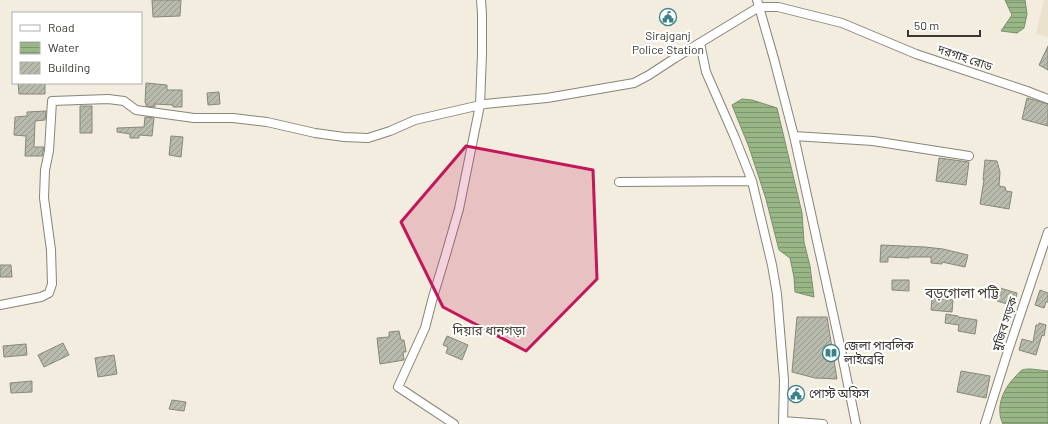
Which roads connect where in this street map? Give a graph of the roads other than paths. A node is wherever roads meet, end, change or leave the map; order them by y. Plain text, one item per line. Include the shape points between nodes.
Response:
1 (480, 0) edge
2 (758, 4) edge
3 (700, 43) junction
4 (1048, 99) edge
5 (480, 105) junction
6 (794, 136) junction
7 (969, 156) dead end
8 (752, 181) junction
9 (619, 182) dead end
10 (1048, 232) edge
11 (0, 305) edge
12 (783, 422) edge
13 (454, 424) edge
14 (823, 424) edge
15 (856, 424) edge
16 (985, 424) edge

1 - 5 street
2 - 3 street
2 - 4 street, দরগাহ রোড via 842,23 916,54
2 - 6 street
3 - 5 street via 634,83 547,98
3 - 8 street via 706,72
5 - 11 street via 415,120 368,138 315,133 267,122 233,118 194,118 136,110 124,101 108,99 52,101 44,198 52,284 49,293 41,297
5 - 13 street via 459,209 425,328 398,387
6 - 7 street via 873,141
6 - 15 street
8 - 9 street
8 - 12 street via 777,294 784,380
10 - 16 street, মুজিব সড়ক
12 - 14 street

